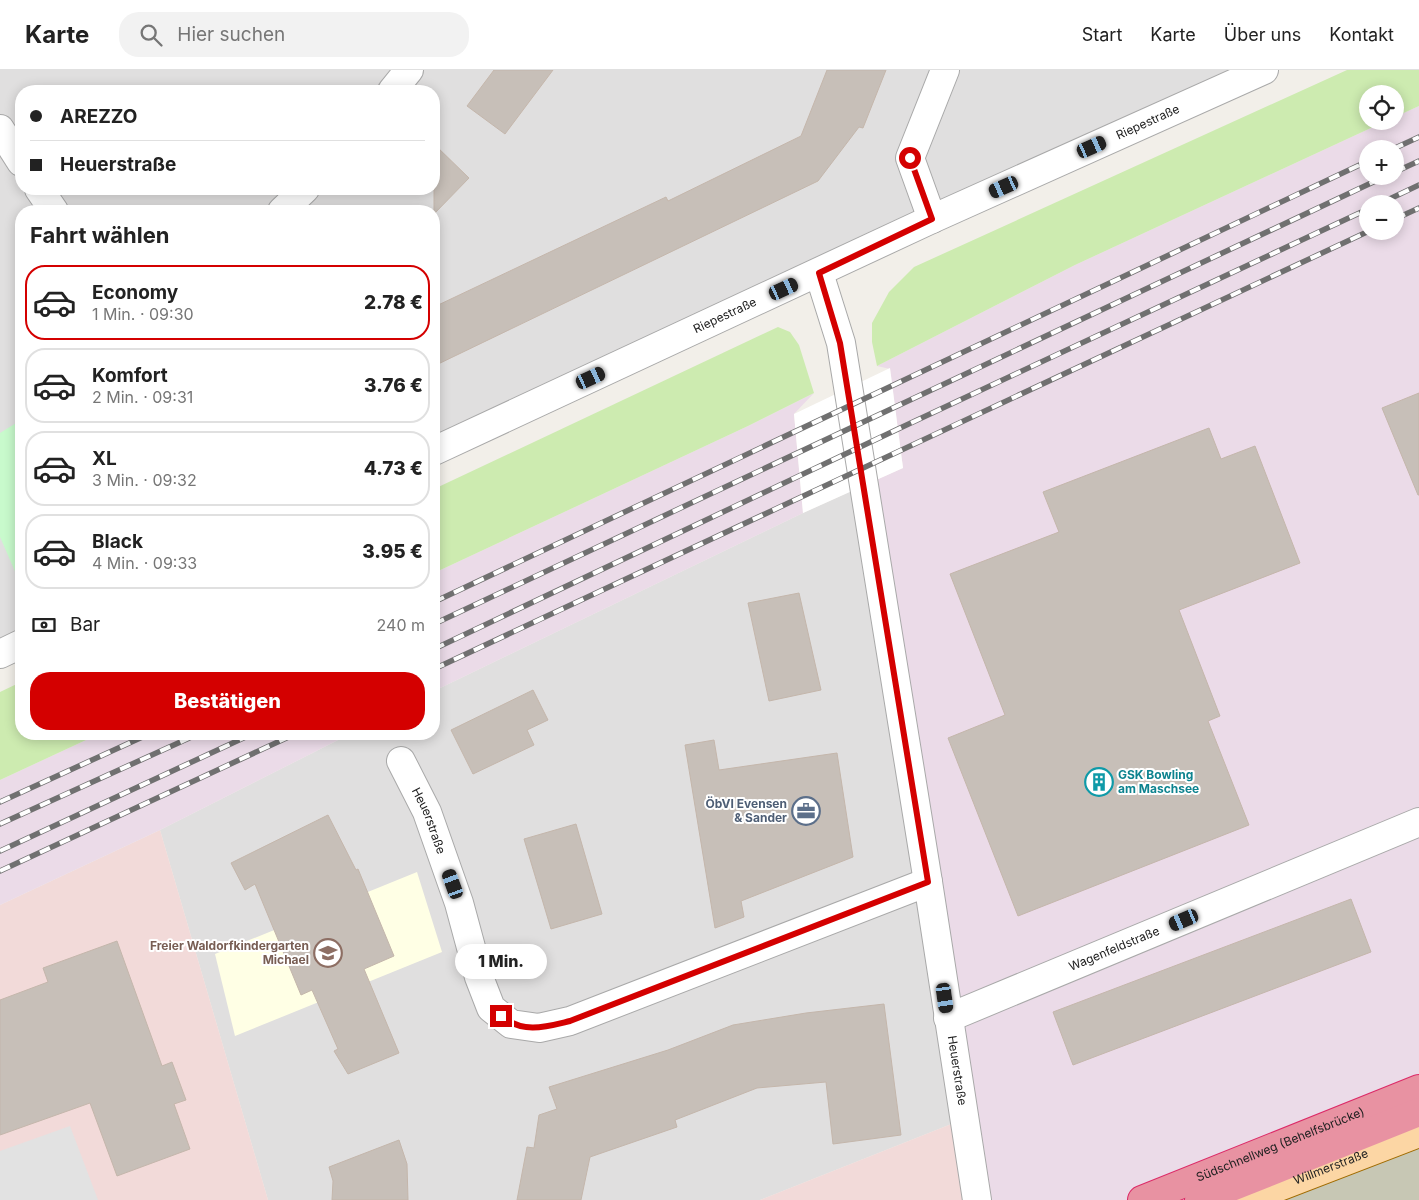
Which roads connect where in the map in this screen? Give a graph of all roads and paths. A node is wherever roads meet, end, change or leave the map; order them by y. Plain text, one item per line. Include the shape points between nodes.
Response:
1 (409, 70) edge
2 (945, 70) edge
3 (1264, 70) edge
4 (397, 85) edge
5 (0, 129) edge
6 (15, 153) edge
7 (299, 195) edge
8 (288, 205) edge
9 (932, 219) junction
10 (819, 273) junction
11 (440, 448) edge
12 (15, 647) edge
13 (0, 654) edge
14 (401, 761) dead end
15 (1419, 822) edge
16 (928, 882) junction
17 (948, 1018) junction
18 (1419, 1090) edge
19 (1419, 1112) edge
20 (1419, 1133) edge
21 (977, 1200) edge
22 (1142, 1200) edge
23 (1199, 1200) edge
24 (1244, 1200) edge

1 - 4 street
2 - 9 street via 910,158
3 - 9 street, Riepestraße
5 - 6 street
7 - 8 street
9 - 10 street, Riepestraße
10 - 11 street, Riepestraße
10 - 16 street, Heuerstraße via 840,343
12 - 13 street
14 - 16 street, Heuerstraße via 427,812 491,1008 512,1024 540,1028 570,1021
15 - 17 street, Wagenfeldstraße
16 - 17 street, Heuerstraße
17 - 21 street, Heuerstraße
18 - 22 highway, Südschnellweg (Behelfsbrücke)
19 - 23 highway, Südschnellweg (Behelfsbrücke)
20 - 24 main road, Willmerstraße

